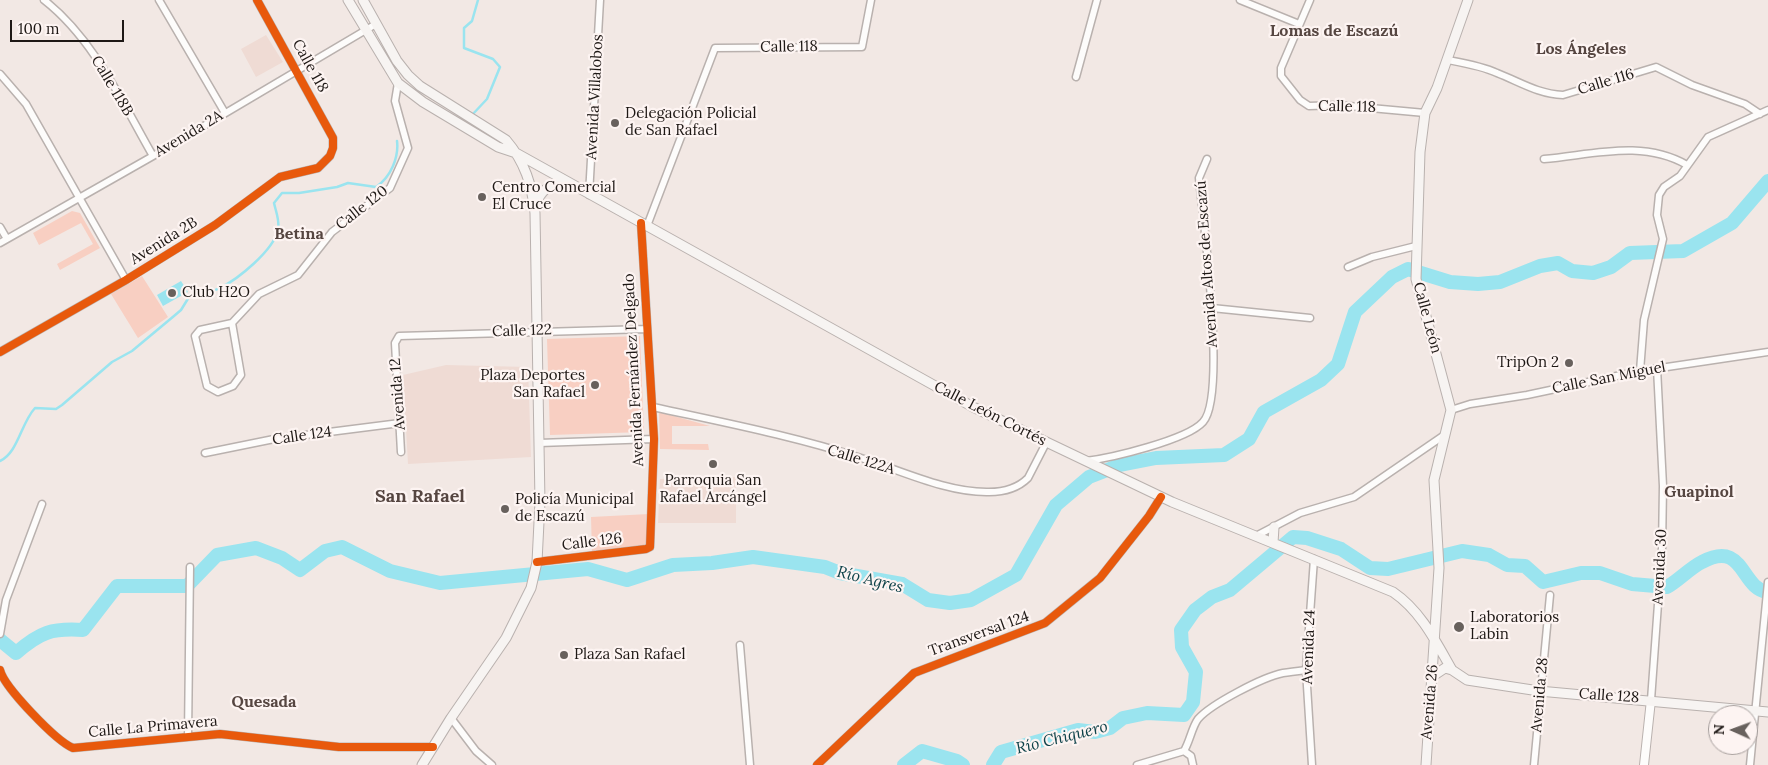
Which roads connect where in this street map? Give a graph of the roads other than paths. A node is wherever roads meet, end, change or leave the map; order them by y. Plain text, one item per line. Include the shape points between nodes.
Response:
1 (44, 0) edge
2 (159, 0) edge
3 (257, 0) edge
4 (348, 0) edge
5 (363, 0) edge
6 (600, 0) edge
7 (871, 0) edge
8 (1097, 0) edge
9 (1240, 0) edge
10 (1310, 0) edge
11 (1468, 0) edge
12 (376, 24) junction
13 (1299, 24) junction
14 (366, 30) junction
15 (715, 48) joint
16 (1448, 60) junction
17 (298, 71) junction
18 (0, 74) edge
19 (1076, 77) dead end
20 (398, 83) junction
21 (1768, 110) edge
22 (225, 113) junction
23 (1426, 113) junction
24 (1760, 114) junction
25 (333, 148) joint
26 (501, 149) junction
27 (516, 152) junction
28 (153, 156) junction
29 (1544, 158) dead end
30 (1207, 160) dead end
31 (1687, 165) junction
32 (530, 182) junction
33 (568, 183) junction
34 (589, 194) junction
35 (81, 198) junction
36 (535, 213) junction
37 (644, 224) junction
38 (0, 227) edge
39 (7, 239) junction
40 (0, 243) edge
41 (1416, 246) junction
42 (1348, 267) dead end
43 (126, 280) junction
44 (1212, 308) junction
45 (1310, 318) dead end
46 (232, 323) junction
47 (647, 329) junction
48 (536, 330) junction
49 (399, 336) joint
50 (0, 352) edge
51 (1768, 352) edge
52 (1657, 368) junction
53 (1640, 371) junction
54 (653, 407) junction
55 (1451, 410) junction
56 (400, 422) junction
57 (1443, 436) junction
58 (654, 438) junction
59 (539, 443) junction
60 (1046, 443) junction
61 (401, 452) dead end
62 (205, 453) dead end
63 (1084, 461) junction
64 (1161, 497) junction
65 (42, 504) dead end
66 (1274, 527) junction
67 (1256, 536) junction
68 (1274, 544) junction
69 (650, 547) joint
70 (1314, 559) junction
71 (536, 566) junction
72 (190, 567) dead end
73 (1768, 582) edge
74 (1550, 596) dead end
75 (1437, 618) junction
76 (1422, 621) junction
77 (0, 628) edge
78 (0, 634) edge
79 (1436, 640) junction
80 (740, 645) dead end
81 (0, 670) edge
82 (1306, 670) junction
83 (1452, 670) junction
84 (1432, 676) junction
85 (1539, 691) junction
86 (1651, 700) junction
87 (1757, 705) edge
88 (1708, 706) edge
89 (451, 718) junction
90 (188, 736) junction
91 (433, 747) junction
92 (1184, 751) junction
93 (422, 765) edge
94 (492, 765) edge
95 (750, 765) edge
96 (817, 765) edge
97 (1137, 765) edge
98 (1193, 765) edge
99 (1312, 765) edge
100 (1426, 765) edge
101 (1534, 765) edge
102 (1644, 765) edge

1 - 28 street, Calle 118B via 80,34
2 - 22 street
3 - 17 street, Calle 118
4 - 14 main road, Calle León Cortés
5 - 12 main road, Calle León Cortés
6 - 34 street, Avenida Villalobos
7 - 15 street, Calle 118 via 862,47
8 - 19 street
9 - 13 street
10 - 13 street
11 - 16 main road, Calle León
12 - 14 street, Avenida 2A
12 - 27 main road, Calle León Cortés via 408,75 420,86 506,140
13 - 23 street, Calle 118 via 1280,76 1300,100 1309,106 1338,104
14 - 17 street, Avenida 2A
14 - 20 main road, Calle León Cortés
15 - 37 street, Avenida Fernández Delgado
16 - 23 main road, Calle León
16 - 24 street, Calle 116 via 1497,73 1550,94 1563,95 1656,67 1692,85 1745,104
17 - 22 street, Avenida 2A
17 - 25 street, Calle 118 via 333,138
18 - 35 street via 26,104
20 - 26 main road, Calle León Cortés via 422,102
20 - 46 street, Calle 120 via 395,101 408,148 390,188 336,228 298,275 259,294
21 - 24 street
22 - 28 street, Avenida 2A
23 - 41 main road, Calle León via 1420,152
24 - 31 street via 1708,137
25 - 43 street, Avenida 2B via 328,160 318,168 280,177 215,225
26 - 27 main road, Calle León Cortés
26 - 32 main road
27 - 32 main road
27 - 33 main road, Calle León Cortés
28 - 35 street, Avenida 2A
29 - 31 street via 1615,149 1672,157
30 - 44 street, Avenida Altos de Escazú via 1199,178
31 - 53 street via 1680,176 1658,195 1657,215 1662,239 1644,320
32 - 36 main road
33 - 34 main road, Calle León Cortés
33 - 36 main road via 548,186 540,194
34 - 37 main road, Calle León Cortés
35 - 39 street, Avenida 2A
35 - 43 street
36 - 48 main road
37 - 47 street, Avenida Fernández Delgado
37 - 60 main road, Calle León Cortés via 973,407
38 - 39 street
39 - 40 street, Avenida 2A
41 - 42 street
41 - 55 main road, Calle León via 1416,279
43 - 50 street, Avenida 2B
44 - 45 street
44 - 63 street, Avenida Altos de Escazú via 1214,358 1210,408 1205,420 1194,430 1180,435 1107,458
46 - 46 street via 241,375 233,386 218,392 207,386 195,336 200,330
47 - 48 street, Calle 122
47 - 54 street, Avenida Fernández Delgado
48 - 49 street, Calle 122
48 - 59 main road
49 - 56 street, Avenida 12 via 395,343
51 - 52 street, Calle San Miguel
52 - 53 street, Calle San Miguel
52 - 86 street, Avenida 30 via 1663,486
53 - 55 street, Calle San Miguel
54 - 58 street, Avenida Fernández Delgado
54 - 60 street, Calle 122A via 860,457 926,480 971,490 1005,490 1023,482
55 - 57 main road
56 - 61 street, Avenida 12
56 - 62 street, Calle 124 via 274,439
57 - 66 street via 1354,497 1300,513
57 - 75 main road via 1434,480 1439,568
58 - 59 street
58 - 69 street, Avenida Fernández Delgado
59 - 71 main road via 540,530
60 - 63 main road, Calle León Cortés
63 - 64 main road, Calle León Cortés
64 - 67 main road, Calle León Cortés
64 - 96 street, Transversal 124 via 1100,578 1045,623 914,673
65 - 77 street via 6,600
66 - 67 street
66 - 68 main road
67 - 68 main road, Calle León Cortés
68 - 70 main road, Calle León Cortés
69 - 71 street, Calle 126
70 - 76 main road, Calle León Cortés via 1394,592
70 - 82 street, Avenida 24
71 - 89 main road via 531,588 506,638
72 - 90 street
73 - 87 street
74 - 85 street, Avenida 28
75 - 76 main road
75 - 79 main road
76 - 79 main road, Calle León Cortés
77 - 78 street
79 - 83 main road, Calle León Cortés
79 - 84 main road, Avenida 26
80 - 95 street
81 - 90 street, Calle La Primavera via 8,687 56,737 73,748
82 - 92 street via 1281,673 1208,709 1197,721
82 - 99 street, Avenida 24
83 - 84 main road via 1441,669
83 - 85 main road, Calle 128 via 1467,680
84 - 100 main road, Avenida 26
85 - 86 main road, Calle 128
85 - 101 street, Avenida 28
86 - 88 main road, Calle 128
86 - 102 street, Avenida 30
89 - 91 main road
89 - 94 street via 476,751
90 - 91 street, Calle La Primavera via 220,734 339,747
91 - 93 main road
92 - 97 street
92 - 98 street via 1191,756

